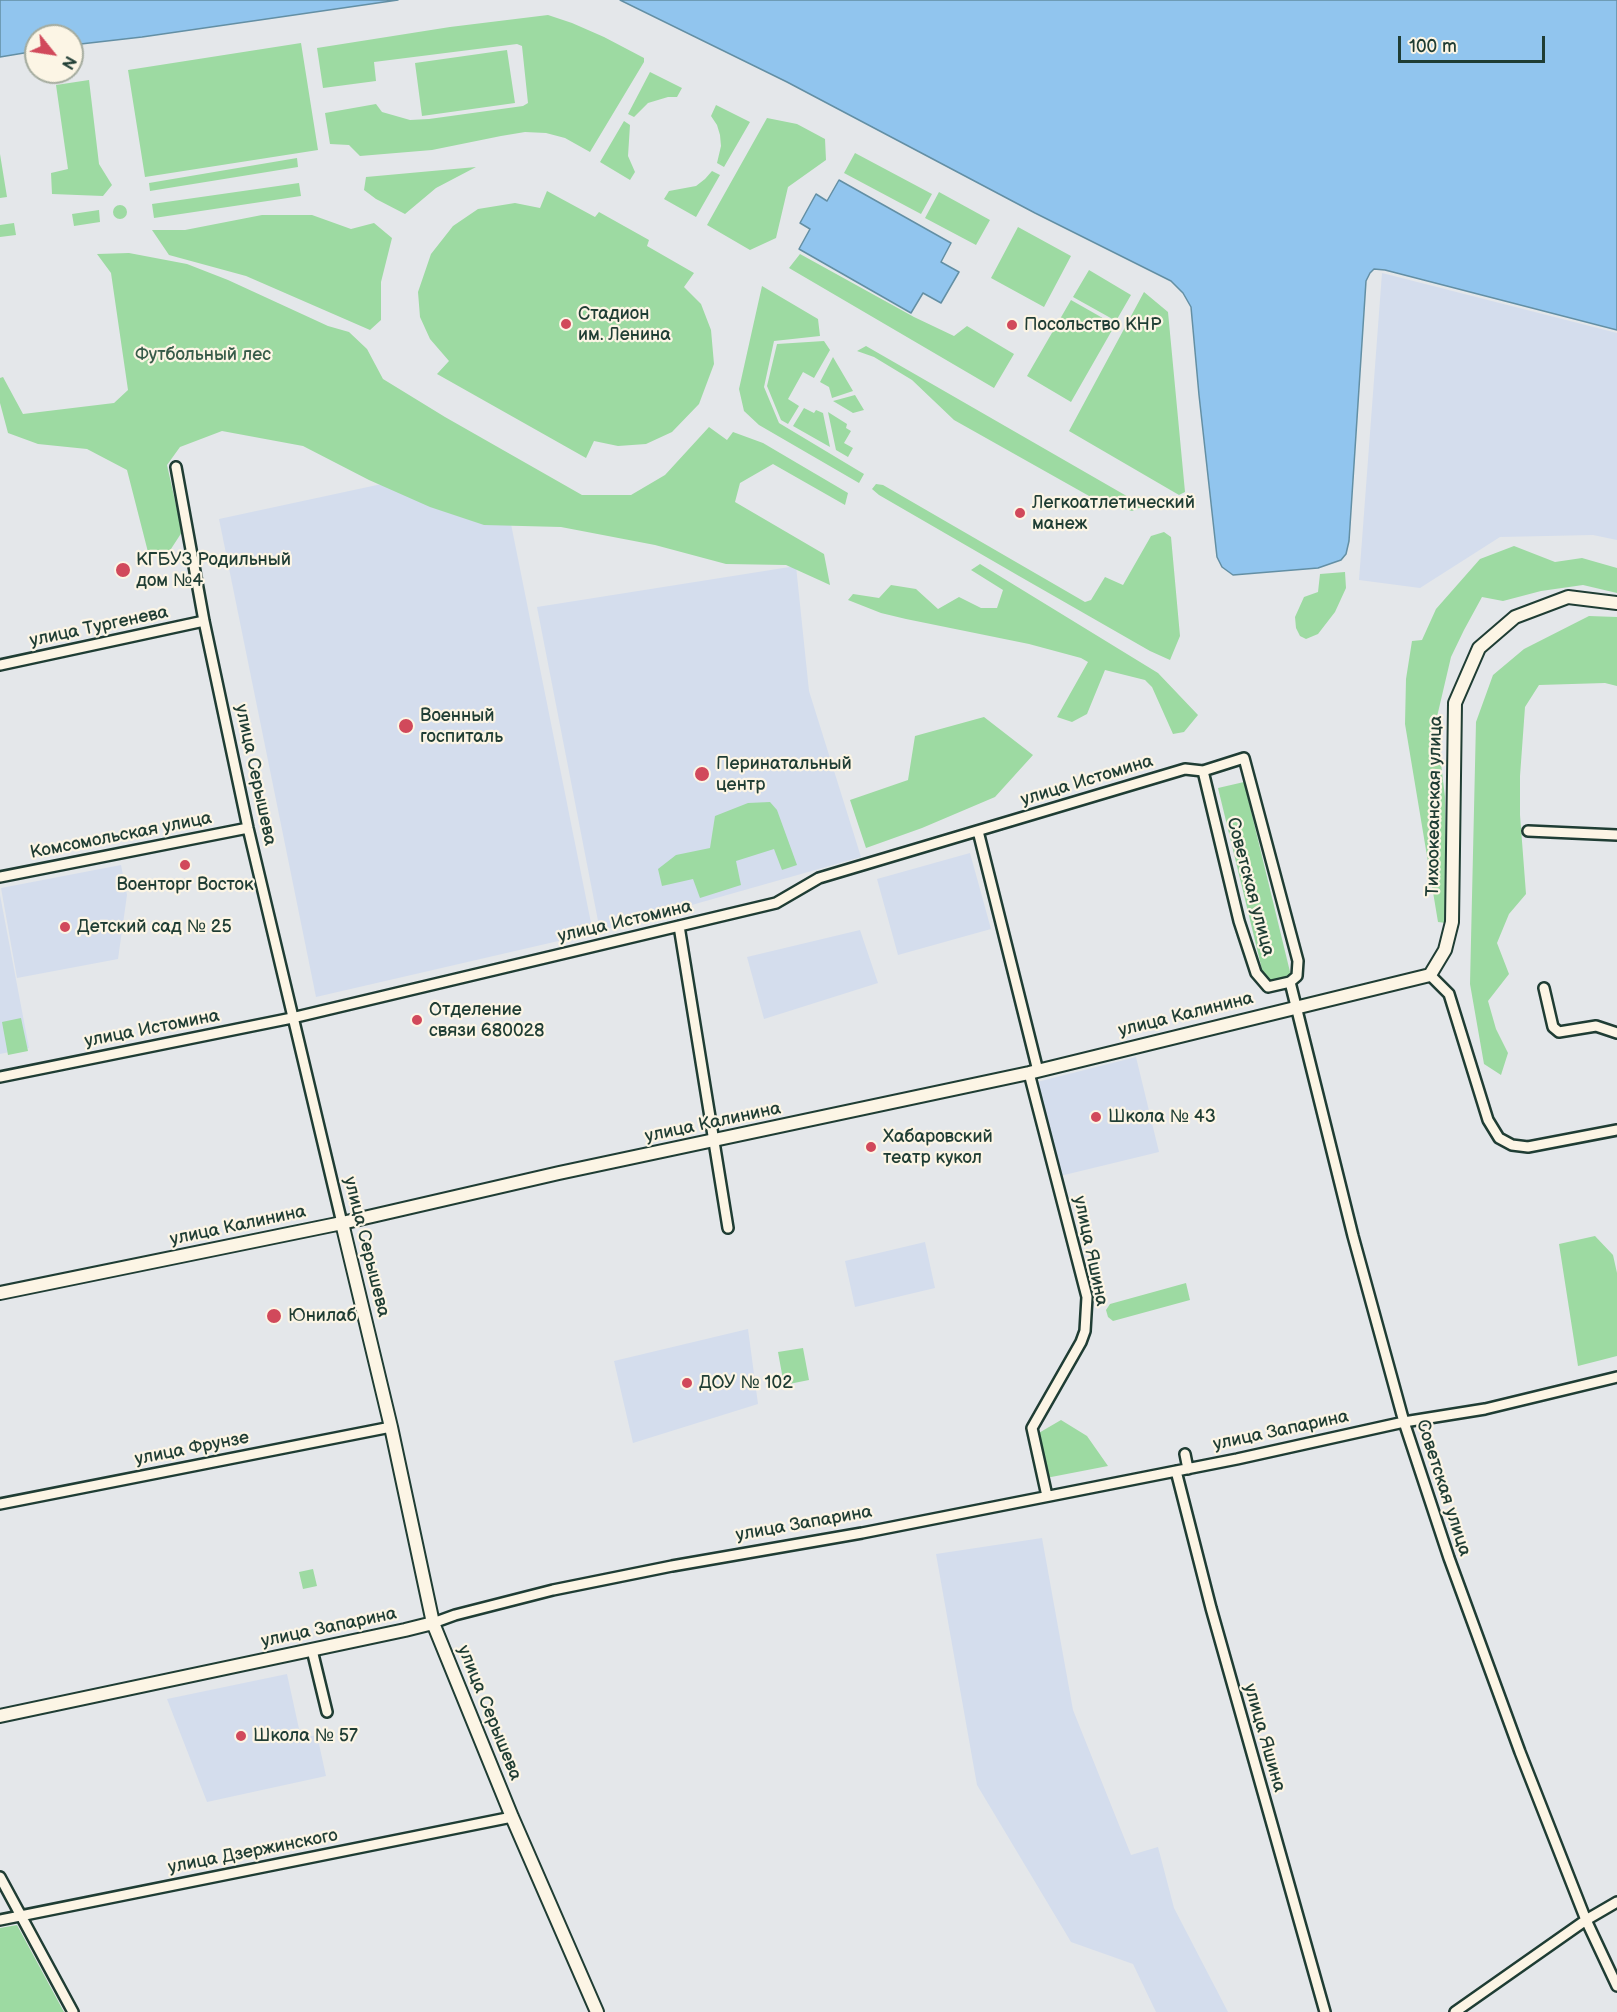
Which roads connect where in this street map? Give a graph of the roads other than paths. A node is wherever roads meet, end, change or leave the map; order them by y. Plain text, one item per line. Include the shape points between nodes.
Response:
1 (176, 467) dead end
2 (1617, 603) edge
3 (204, 621) junction
4 (0, 665) edge
5 (1244, 758) joint
6 (1203, 771) junction
7 (248, 828) junction
8 (978, 831) junction
9 (1528, 831) dead end
10 (1617, 835) edge
11 (0, 877) edge
12 (679, 926) junction
13 (1430, 975) junction
14 (1290, 982) junction
15 (1544, 988) dead end
16 (1295, 1007) junction
17 (292, 1018) junction
18 (1617, 1033) edge
19 (1033, 1072) junction
20 (0, 1077) edge
21 (1617, 1130) edge
22 (715, 1141) junction
23 (342, 1223) junction
24 (728, 1228) dead end
25 (0, 1293) edge
26 (1617, 1377) edge
27 (1404, 1422) junction
28 (391, 1427) junction
29 (1185, 1454) dead end
30 (1188, 1469) junction
31 (1176, 1471) junction
32 (1047, 1496) junction
33 (0, 1504) edge
34 (433, 1623) junction
35 (312, 1650) junction
36 (327, 1712) dead end
37 (0, 1716) edge
38 (512, 1817) junction
39 (0, 1877) edge
40 (1617, 1902) edge
41 (21, 1916) junction
42 (0, 1920) edge
43 (1586, 1920) junction
44 (1617, 1986) edge
45 (592, 2011) edge
46 (73, 2012) edge
47 (1324, 2012) edge
48 (1455, 2012) edge

1 - 3 street, улица Серышева
2 - 13 main road, Тихоокеанская улица via 1568,597 1515,617 1479,648 1455,703 1452,922 1445,950
3 - 4 street, улица Тургенева
3 - 7 street, улица Серышева
5 - 6 street, улица Истомина
5 - 14 street, Советская улица via 1298,961 1297,976
6 - 8 street, улица Истомина via 1185,769
6 - 14 street, Советская улица via 1239,921 1256,973 1269,987
7 - 11 street, Комсомольская улица
7 - 17 street, улица Серышева
8 - 12 street, улица Истомина via 819,878 777,903
8 - 19 street, улица Яшина
9 - 10 street
12 - 17 street, улица Истомина
12 - 22 street
13 - 16 main road, улица Калинина
13 - 21 street via 1449,994 1488,1120 1500,1138 1528,1148
14 - 16 street, Советская улица
15 - 18 street via 1553,1027 1559,1032 1596,1026
16 - 19 main road, улица Калинина
16 - 27 street, Советская улица
17 - 20 street, улица Истомина
17 - 23 street, улица Серышева
19 - 22 main road, улица Калинина
19 - 32 street, улица Яшина via 1086,1297 1087,1317 1083,1337 1032,1428
22 - 23 main road, улица Калинина
22 - 24 street
23 - 25 main road, улица Калинина
23 - 28 main road, улица Серышева
26 - 27 street, улица Запарина via 1485,1409
27 - 30 street, улица Запарина
27 - 43 street, Советская улица via 1464,1601
28 - 33 street, улица Фрунзе
28 - 34 main road, улица Серышева
29 - 30 street
30 - 31 street, улица Запарина
31 - 32 street, улица Запарина
31 - 47 street, улица Яшина
32 - 34 street, улица Запарина via 553,1590
34 - 35 main road, улица Запарина
34 - 38 main road, улица Серышева
35 - 36 street
35 - 37 main road, улица Запарина
38 - 41 street, улица Дзержинского
38 - 45 main road, улица Серышева
39 - 41 street
40 - 43 street
41 - 42 street, улица Дзержинского
41 - 46 street
43 - 44 street, Советская улица
43 - 48 street

